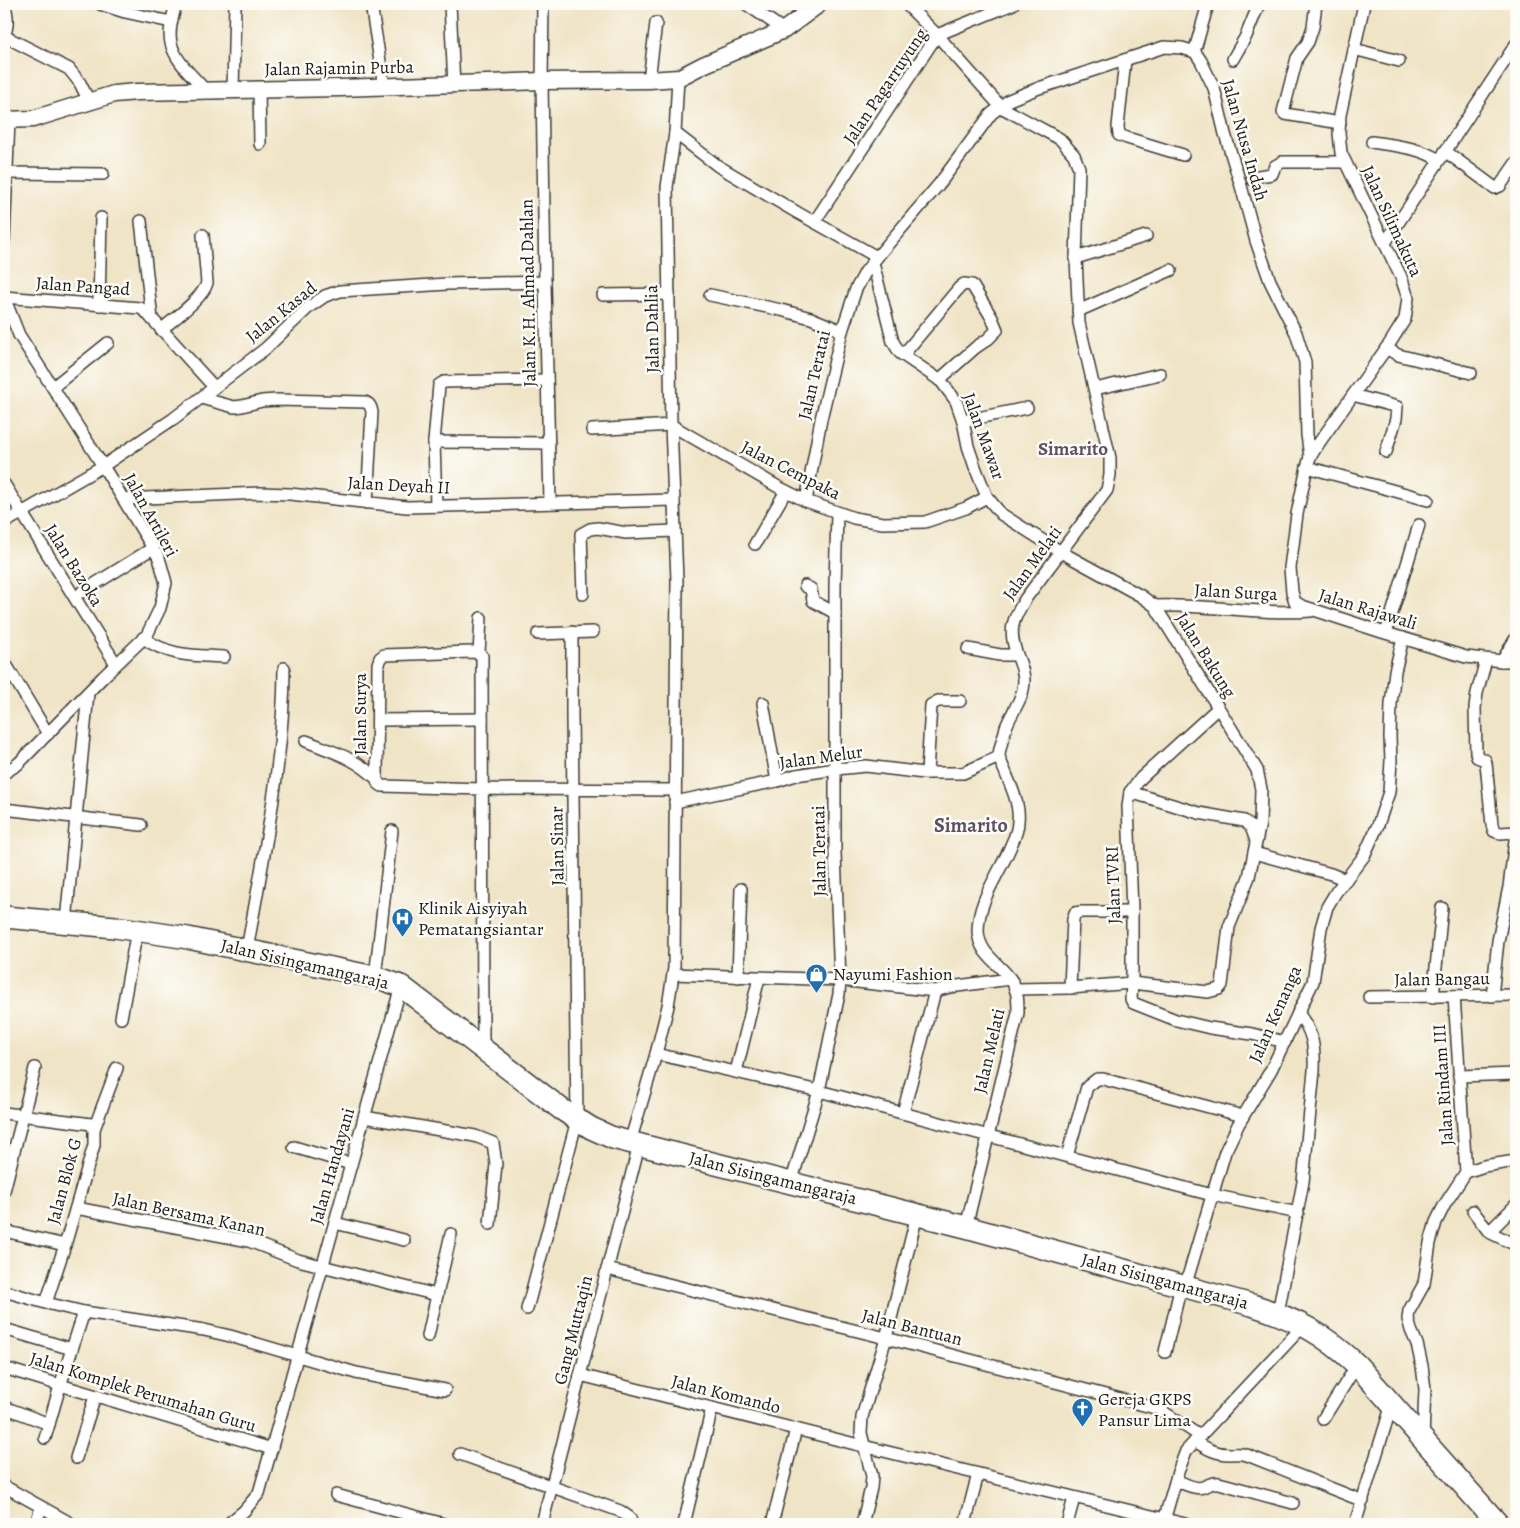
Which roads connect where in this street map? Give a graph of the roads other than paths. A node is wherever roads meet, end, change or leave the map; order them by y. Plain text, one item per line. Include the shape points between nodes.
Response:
1 (4, 4) edge
2 (100, 4) edge
3 (176, 4) edge
4 (235, 4) edge
5 (371, 4) edge
6 (450, 4) edge
7 (543, 4) edge
8 (746, 4) edge
9 (819, 4) edge
10 (906, 4) edge
11 (1012, 4) edge
12 (1208, 4) edge
13 (1259, 4) edge
14 (1316, 4) edge
15 (1364, 4) edge
16 (802, 11) edge
17 (171, 22) junction
18 (656, 23) dead end
19 (784, 30) junction
20 (937, 35) junction
21 (4, 36) edge
22 (1516, 44) edge
23 (1196, 46) dead end
24 (1354, 49) junction
25 (1233, 59) dead end
26 (1126, 60) junction
27 (1399, 61) dead end
28 (678, 78) junction
29 (649, 80) junction
30 (542, 81) junction
31 (454, 85) junction
32 (384, 87) junction
33 (205, 90) junction
34 (233, 90) junction
35 (259, 90) junction
36 (89, 101) junction
37 (1001, 107) junction
38 (7, 120) edge
39 (1340, 123) junction
40 (675, 133) junction
41 (1372, 142) dead end
42 (260, 144) dead end
43 (1183, 154) dead end
44 (1442, 155) junction
45 (1345, 162) junction
46 (1516, 163) edge
47 (7, 173) junction
48 (103, 174) dead end
49 (1252, 179) dead end
50 (101, 218) dead end
51 (4, 219) edge
52 (142, 221) dead end
53 (815, 222) junction
54 (203, 235) dead end
55 (1146, 236) dead end
56 (4, 240) edge
57 (1385, 244) junction
58 (1076, 258) junction
59 (875, 260) junction
60 (1171, 270) dead end
61 (544, 282) junction
62 (603, 294) dead end
63 (669, 294) junction
64 (710, 295) dead end
65 (4, 297) edge
66 (99, 306) junction
67 (1078, 311) junction
68 (152, 319) junction
69 (161, 330) junction
70 (842, 331) junction
71 (108, 343) dead end
72 (1386, 348) junction
73 (903, 355) junction
74 (1471, 373) dead end
75 (1160, 374) dead end
76 (547, 380) junction
77 (939, 380) junction
78 (53, 387) junction
79 (214, 387) junction
80 (1095, 389) junction
81 (1353, 395) junction
82 (201, 398) junction
83 (1027, 408) dead end
84 (963, 421) junction
85 (671, 426) junction
86 (592, 430) dead end
87 (434, 442) junction
88 (549, 443) junction
89 (1386, 452) dead end
90 (1308, 462) junction
91 (103, 466) junction
92 (4, 484) edge
93 (786, 491) junction
94 (987, 497) junction
95 (123, 499) junction
96 (674, 500) junction
97 (806, 500) junction
98 (1428, 500) dead end
99 (367, 503) junction
100 (550, 504) junction
101 (436, 506) junction
102 (22, 513) junction
103 (837, 513) junction
104 (4, 523) edge
105 (1419, 525) dead end
106 (674, 531) junction
107 (755, 544) dead end
108 (153, 548) junction
109 (1061, 552) junction
110 (805, 586) dead end
111 (82, 592) dead end
112 (583, 594) dead end
113 (1155, 606) junction
114 (1314, 610) junction
115 (835, 613) junction
116 (481, 618) dead end
117 (572, 632) junction
118 (593, 632) dead end
119 (538, 634) dead end
120 (1386, 634) junction
121 (143, 638) junction
122 (1403, 638) junction
123 (1516, 638) edge
124 (968, 650) dead end
125 (479, 653) junction
126 (1017, 655) junction
127 (224, 657) dead end
128 (1486, 660) junction
129 (1502, 661) junction
130 (1516, 661) edge
131 (4, 662) edge
132 (116, 664) junction
133 (284, 668) dead end
134 (88, 693) junction
135 (960, 701) dead end
136 (762, 703) dead end
137 (1218, 708) junction
138 (482, 719) junction
139 (378, 720) junction
140 (48, 734) junction
141 (306, 741) dead end
142 (999, 757) junction
143 (836, 769) junction
144 (4, 773) edge
145 (927, 773) junction
146 (377, 780) junction
147 (777, 781) junction
148 (482, 790) junction
149 (574, 790) junction
150 (675, 790) junction
151 (1130, 792) junction
152 (675, 802) junction
153 (4, 809) edge
154 (77, 818) junction
155 (141, 825) dead end
156 (392, 831) dead end
157 (1516, 832) edge
158 (1256, 841) junction
159 (1254, 853) junction
160 (1346, 880) junction
161 (741, 889) dead end
162 (1442, 908) dead end
163 (1132, 912) junction
164 (4, 916) edge
165 (66, 922) junction
166 (137, 930) junction
167 (248, 950) junction
168 (673, 974) junction
169 (375, 977) junction
170 (738, 977) junction
171 (759, 978) junction
172 (1010, 979) junction
173 (840, 980) junction
174 (1132, 983) junction
175 (401, 986) junction
176 (1070, 988) junction
177 (1015, 989) junction
178 (935, 991) junction
179 (1516, 995) edge
180 (1433, 996) junction
181 (1454, 996) junction
182 (1492, 996) junction
183 (1369, 997) dead end
184 (1298, 1013) junction
185 (121, 1018) dead end
186 (1284, 1042) junction
187 (483, 1048) junction
188 (656, 1054) junction
189 (36, 1068) dead end
190 (117, 1068) dead end
191 (736, 1072) junction
192 (1516, 1074) edge
193 (1459, 1076) junction
194 (818, 1090) junction
195 (4, 1113) edge
196 (903, 1113) junction
197 (24, 1116) junction
198 (1243, 1116) junction
199 (364, 1117) junction
200 (577, 1120) junction
201 (94, 1129) junction
202 (988, 1135) junction
203 (635, 1144) junction
204 (294, 1147) dead end
205 (1067, 1156) junction
206 (1516, 1161) edge
207 (351, 1164) junction
208 (1466, 1172) junction
209 (791, 1183) junction
210 (4, 1191) edge
211 (1212, 1195) junction
212 (1516, 1205) edge
213 (76, 1208) junction
214 (1473, 1211) dead end
215 (1298, 1213) junction
216 (917, 1215) junction
217 (335, 1223) junction
218 (490, 1224) dead end
219 (966, 1227) junction
220 (4, 1231) edge
221 (1489, 1232) junction
222 (451, 1234) dead end
223 (404, 1240) dead end
224 (65, 1245) junction
225 (1516, 1245) edge
226 (323, 1266) junction
227 (607, 1269) junction
228 (1183, 1286) junction
229 (4, 1291) edge
230 (437, 1295) junction
231 (46, 1303) junction
232 (527, 1309) dead end
233 (84, 1312) junction
234 (1278, 1314) junction
235 (1304, 1325) junction
236 (4, 1329) edge
237 (428, 1336) dead end
238 (886, 1338) junction
239 (72, 1349) junction
240 (1165, 1352) dead end
241 (298, 1356) junction
242 (1357, 1365) junction
243 (4, 1368) edge
244 (580, 1375) junction
245 (60, 1386) junction
246 (445, 1390) dead end
247 (95, 1396) junction
248 (1392, 1404) junction
249 (4, 1407) edge
250 (712, 1408) junction
251 (1323, 1419) dead end
252 (49, 1424) junction
253 (796, 1429) junction
254 (45, 1438) dead end
255 (1198, 1438) junction
256 (1423, 1440) junction
257 (863, 1446) junction
258 (272, 1449) junction
259 (460, 1454) dead end
260 (76, 1458) dead end
261 (978, 1474) junction
262 (1176, 1480) junction
263 (4, 1486) edge
264 (552, 1486) junction
265 (336, 1495) dead end
266 (1074, 1498) junction
267 (1363, 1501) junction
268 (1293, 1503) dead end
269 (41, 1507) junction
270 (1164, 1522) edge
271 (36, 1524) edge
272 (72, 1524) edge
273 (228, 1524) edge
274 (444, 1524) edge
275 (542, 1524) edge
276 (631, 1524) edge
277 (684, 1524) edge
278 (772, 1524) edge
279 (862, 1524) edge
280 (965, 1524) edge
281 (1067, 1524) edge
282 (1185, 1524) edge
283 (1355, 1524) edge
284 (1498, 1524) edge

1 - 21 street via 8,19
2 - 17 street
3 - 17 street
4 - 34 street
5 - 32 street
6 - 31 street
7 - 30 street, Jalan K.H. Ahmad Dahlan
8 - 19 street
9 - 16 street
10 - 20 street, Jalan Melati
11 - 20 street, Jalan Pagarruyung
12 - 23 street
13 - 25 street
14 - 39 street via 1313,27 1297,58 1283,112
15 - 24 street, Jalan Silimakuta
16 - 19 street
17 - 33 street via 170,42 176,57
18 - 29 street
19 - 28 street
20 - 37 street, Jalan Melati
20 - 53 street, Jalan Pagarruyung
21 - 36 street via 69,69
22 - 44 street
24 - 27 street
24 - 39 street, Jalan Silimakuta
26 - 37 street, Jalan Nusa Indah via 1039,88 1009,100
26 - 43 street via 1119,134
26 - 90 street, Jalan Nusa Indah via 1164,47 1195,52 1214,88 1256,241 1270,281 1296,333 1305,362
28 - 29 street, Jalan Rajamin Purba
28 - 40 street, Jalan Dahlia
29 - 30 street, Jalan Rajamin Purba
30 - 31 street, Jalan Rajamin Purba
30 - 61 street, Jalan K.H. Ahmad Dahlan
31 - 32 street, Jalan Rajamin Purba
32 - 35 street, Jalan Rajamin Purba
33 - 34 street, Jalan Rajamin Purba
33 - 36 street, Jalan Rajamin Purba via 114,94
34 - 35 street, Jalan Rajamin Purba
35 - 42 street
36 - 38 street, Jalan Rajamin Purba via 33,119
37 - 58 street, Jalan Melati via 1060,139 1074,155 1079,168
37 - 59 street, Jalan Nusa Indah via 991,114 940,183
38 - 47 street
39 - 45 street, Jalan Silimakuta via 1341,153
40 - 53 street via 718,166
40 - 63 street, Jalan Dahlia via 667,187
41 - 44 street
44 - 46 street via 1495,188 1500,186
44 - 57 street
45 - 49 street via 1282,162 1275,166 1272,174
45 - 57 street, Jalan Silimakuta
47 - 48 street
47 - 51 street
50 - 66 street
51 - 56 street
52 - 68 street
53 - 59 street
54 - 69 street via 206,288
55 - 58 street
57 - 72 street, Jalan Silimakuta via 1408,298 1405,319
58 - 67 street, Jalan Melati
59 - 70 street, Jalan Teratai via 856,289
59 - 73 street, Jalan Mawar via 894,342
60 - 67 street
61 - 76 street, Jalan K.H. Ahmad Dahlan
61 - 79 street, Jalan Kasad via 340,291 309,307 265,349
62 - 63 street
63 - 85 street, Jalan Dahlia
64 - 70 street via 811,318
65 - 66 street, Jalan Pangad
65 - 78 street, Jalan Artileri via 19,334
66 - 68 street, Jalan Pangad via 140,308
67 - 80 street, Jalan Melati
68 - 69 street, Jalan Pangad
69 - 79 street, Jalan Pangad
70 - 97 street, Jalan Teratai
71 - 78 street
72 - 74 street via 1398,355
72 - 81 street, Jalan Silimakuta
73 - 77 street, Jalan Mawar
73 - 77 street via 961,286 972,285 997,331
75 - 80 street
76 - 87 street via 441,383 437,390
76 - 88 street, Jalan K.H. Ahmad Dahlan
77 - 84 street, Jalan Mawar via 956,401
78 - 91 street, Jalan Artileri
79 - 82 street, Jalan Kasad
80 - 109 street, Jalan Melati via 1110,458 1107,490
81 - 89 street via 1398,407
81 - 90 street, Jalan Silimakuta
82 - 91 street, Jalan Kasad
82 - 99 street via 234,407 276,400 369,404 372,412
83 - 84 street
84 - 94 street, Jalan Mawar via 968,446
85 - 86 street
85 - 93 street, Jalan Cempaka
85 - 96 street, Jalan Dahlia
87 - 88 street
87 - 101 street
88 - 100 street, Jalan K.H. Ahmad Dahlan
90 - 98 street
90 - 114 street, Jalan Rajawali via 1290,568 1296,602
91 - 95 street, Jalan Artileri
91 - 102 street, Jalan Kasad
92 - 102 street, Jalan Bazoka
93 - 97 street, Jalan Cempaka
93 - 107 street
94 - 103 street, Jalan Cempaka via 924,522 883,523
94 - 109 street, Jalan Mawar via 1001,514
95 - 99 street, Jalan Deyah II via 260,493
95 - 108 street, Jalan Artileri
96 - 100 street, Jalan Deyah II
96 - 106 street, Jalan Dahlia
97 - 103 street, Jalan Cempaka
99 - 101 street, Jalan Deyah II
100 - 101 street, Jalan Deyah II
102 - 104 street, Jalan Kasad
102 - 132 street, Jalan Bazoka
103 - 115 street, Jalan Teratai
105 - 120 street
106 - 112 street via 626,533 598,528 581,534
106 - 150 street, Jalan Dahlia via 677,580
108 - 111 street
108 - 121 street, Jalan Artileri via 160,558 166,583 157,616
109 - 113 street, Jalan Bakung
109 - 126 street, Jalan Melati via 1016,614 1012,624
110 - 115 street via 811,589 815,602
113 - 114 street, Jalan Surga via 1291,612
113 - 137 street, Jalan Bakung
114 - 120 street, Jalan Rajawali
115 - 143 street, Jalan Teratai
116 - 125 street
117 - 118 street
117 - 119 street
117 - 149 street, Jalan Sinar
120 - 122 street, Jalan Rajawali
121 - 127 street via 179,654
121 - 132 street, Jalan Artileri
122 - 128 street, Jalan Rajawali
122 - 160 street, Jalan Kenanga via 1391,704 1389,792 1364,856
123 - 129 street
124 - 126 street
125 - 138 street via 482,656
125 - 139 street, Jalan Surya via 384,655 378,664
126 - 142 street, Jalan Melati via 1024,680 1021,696 1006,726
128 - 129 street, Jalan Rajawali
128 - 157 street via 1475,708 1476,753 1486,763 1494,830
129 - 130 street, Jalan Rajawali
131 - 140 street
132 - 134 street, Jalan Artileri
133 - 167 street via 277,777
134 - 140 street, Jalan Artileri
134 - 154 street
135 - 145 street via 938,701 931,705
136 - 147 street
137 - 151 street via 1141,778
137 - 158 street, Jalan Bakung via 1257,770 1261,789
138 - 139 street
138 - 148 street
139 - 146 street, Jalan Surya
140 - 144 street, Jalan Artileri via 18,764
141 - 146 street via 348,757
142 - 145 street, Jalan Melur via 963,773
142 - 172 street, Jalan Melati via 1011,785 1018,821 1006,859 981,907 978,931 986,955
143 - 145 street, Jalan Melur via 866,766
143 - 147 street, Jalan Melur
143 - 173 street, Jalan Teratai via 835,852
146 - 148 street, Jalan Surya via 382,786
147 - 152 street, Jalan Melur
148 - 149 street, Jalan Surya
148 - 187 street
149 - 150 street, Jalan Surya
149 - 200 street, Jalan Sinar
150 - 152 street, Jalan Dahlia
151 - 158 street via 1201,813 1244,821 1251,827
151 - 163 street, Jalan TVRI
152 - 168 street, Gang Muttaqin
153 - 154 street
154 - 155 street
154 - 165 street
156 - 169 street
157 - 182 street
158 - 159 street, Jalan Bakung
159 - 160 street
159 - 174 street, Jalan Bakung via 1249,877 1229,927 1221,987 1208,992
160 - 184 street, Jalan Kenanga via 1327,907 1313,982
161 - 170 street
162 - 180 street
163 - 174 street, Jalan TVRI
163 - 176 street via 1075,913
164 - 165 highway, Jalan Sisingamangaraja
165 - 166 highway, Jalan Sisingamangaraja
166 - 167 highway, Jalan Sisingamangaraja
166 - 185 street
167 - 169 highway, Jalan Sisingamangaraja
168 - 170 street
168 - 188 street, Gang Muttaqin
169 - 175 highway, Jalan Sisingamangaraja
170 - 171 street
171 - 173 street
171 - 191 street
172 - 177 street, Jalan Melati
172 - 178 street
173 - 178 street
173 - 194 street, Jalan Teratai
174 - 176 street
174 - 186 street, Jalan TVRI via 1131,999 1138,1006 1176,1020
175 - 187 highway, Jalan Sisingamangaraja
175 - 199 street, Jalan Handayani
176 - 177 street
177 - 202 street, Jalan Melati via 1018,1013
178 - 196 street
179 - 182 street, Jalan Bangau
180 - 181 street, Jalan Bangau
180 - 183 street, Jalan Bangau
181 - 182 street, Jalan Bangau
181 - 193 street, Jalan Rindam III
184 - 186 street, Jalan Kenanga
184 - 215 street via 1310,1030 1314,1062
186 - 198 street, Jalan Kenanga
187 - 200 highway, Jalan Sisingamangaraja
188 - 191 street
188 - 203 street, Gang Muttaqin
189 - 197 street
190 - 201 street, Jalan Blok G
191 - 194 street
192 - 193 street
193 - 208 street, Jalan Rindam III
194 - 196 street
194 - 209 street, Jalan Teratai
195 - 197 street
196 - 202 street
197 - 201 street via 91,1124
197 - 210 street
198 - 205 street via 1097,1079 1087,1087
198 - 211 street, Jalan Kenanga via 1226,1152
199 - 207 street, Jalan Handayani
199 - 218 street via 493,1142 496,1164
200 - 203 highway, Jalan Sisingamangaraja via 613,1138
200 - 232 street, Jalan Sinar
201 - 213 street, Jalan Blok G via 94,1145
202 - 205 street
202 - 219 street, Jalan Melati
203 - 209 highway, Jalan Sisingamangaraja
203 - 227 street, Gang Muttaqin
204 - 207 street
205 - 211 street
206 - 208 street
207 - 217 street, Jalan Handayani
208 - 256 street via 1436,1222 1424,1284 1409,1311 1408,1319 1417,1344 1425,1389
209 - 216 highway, Jalan Sisingamangaraja
211 - 215 street
211 - 228 street, Jalan Kenanga
212 - 221 street
213 - 224 street, Jalan Blok G
213 - 226 street, Jalan Bersama Kanan via 249,1241
214 - 221 street
215 - 234 street
216 - 219 highway, Jalan Sisingamangaraja
216 - 238 street
217 - 223 street
217 - 226 street, Jalan Handayani
219 - 228 highway, Jalan Sisingamangaraja
220 - 224 street
221 - 225 street
222 - 230 street
224 - 231 street, Jalan Blok G
226 - 230 street, Jalan Bersama Kanan
226 - 241 street, Jalan Handayani
227 - 238 street, Jalan Bantuan
227 - 244 street, Gang Muttaqin
228 - 234 highway, Jalan Sisingamangaraja
228 - 240 street, Jalan Kenanga
229 - 231 street
230 - 237 street
231 - 233 street
233 - 239 street
233 - 241 street via 204,1330
234 - 235 highway, Jalan Sisingamangaraja
235 - 242 highway, Jalan Sisingamangaraja via 1338,1347
235 - 255 street
236 - 239 street
238 - 255 street, Jalan Bantuan via 1159,1409
238 - 257 street via 862,1417
239 - 245 street
241 - 246 street via 356,1373
241 - 258 street, Jalan Handayani
242 - 248 highway, Jalan Sisingamangaraja
242 - 251 street
243 - 245 street, Jalan Komplek Perumahan Guru
244 - 250 street, Jalan Komando
244 - 264 street, Gang Muttaqin
245 - 247 street, Jalan Komplek Perumahan Guru
245 - 252 street
247 - 258 street, Jalan Komplek Perumahan Guru
247 - 260 street
248 - 256 highway, Jalan Sisingamangaraja
248 - 267 street
249 - 252 street
250 - 253 street, Jalan Komando
250 - 277 street
252 - 254 street
253 - 257 street, Jalan Komando
253 - 278 street
255 - 262 street via 1186,1451
255 - 267 street, Jalan Bantuan via 1214,1452 1247,1454
256 - 284 highway, Jalan Sisingamangaraja
257 - 261 street
257 - 279 street via 872,1476
258 - 273 street, Jalan Handayani via 259,1493 244,1512
259 - 264 street
261 - 266 street
261 - 280 street
262 - 268 street via 1196,1488 1218,1483
262 - 270 street
263 - 269 street
264 - 275 street, Gang Muttaqin
264 - 276 street via 620,1511 630,1518
265 - 274 street
266 - 270 street
266 - 281 street
267 - 283 street
269 - 271 street
269 - 272 street
270 - 282 street

